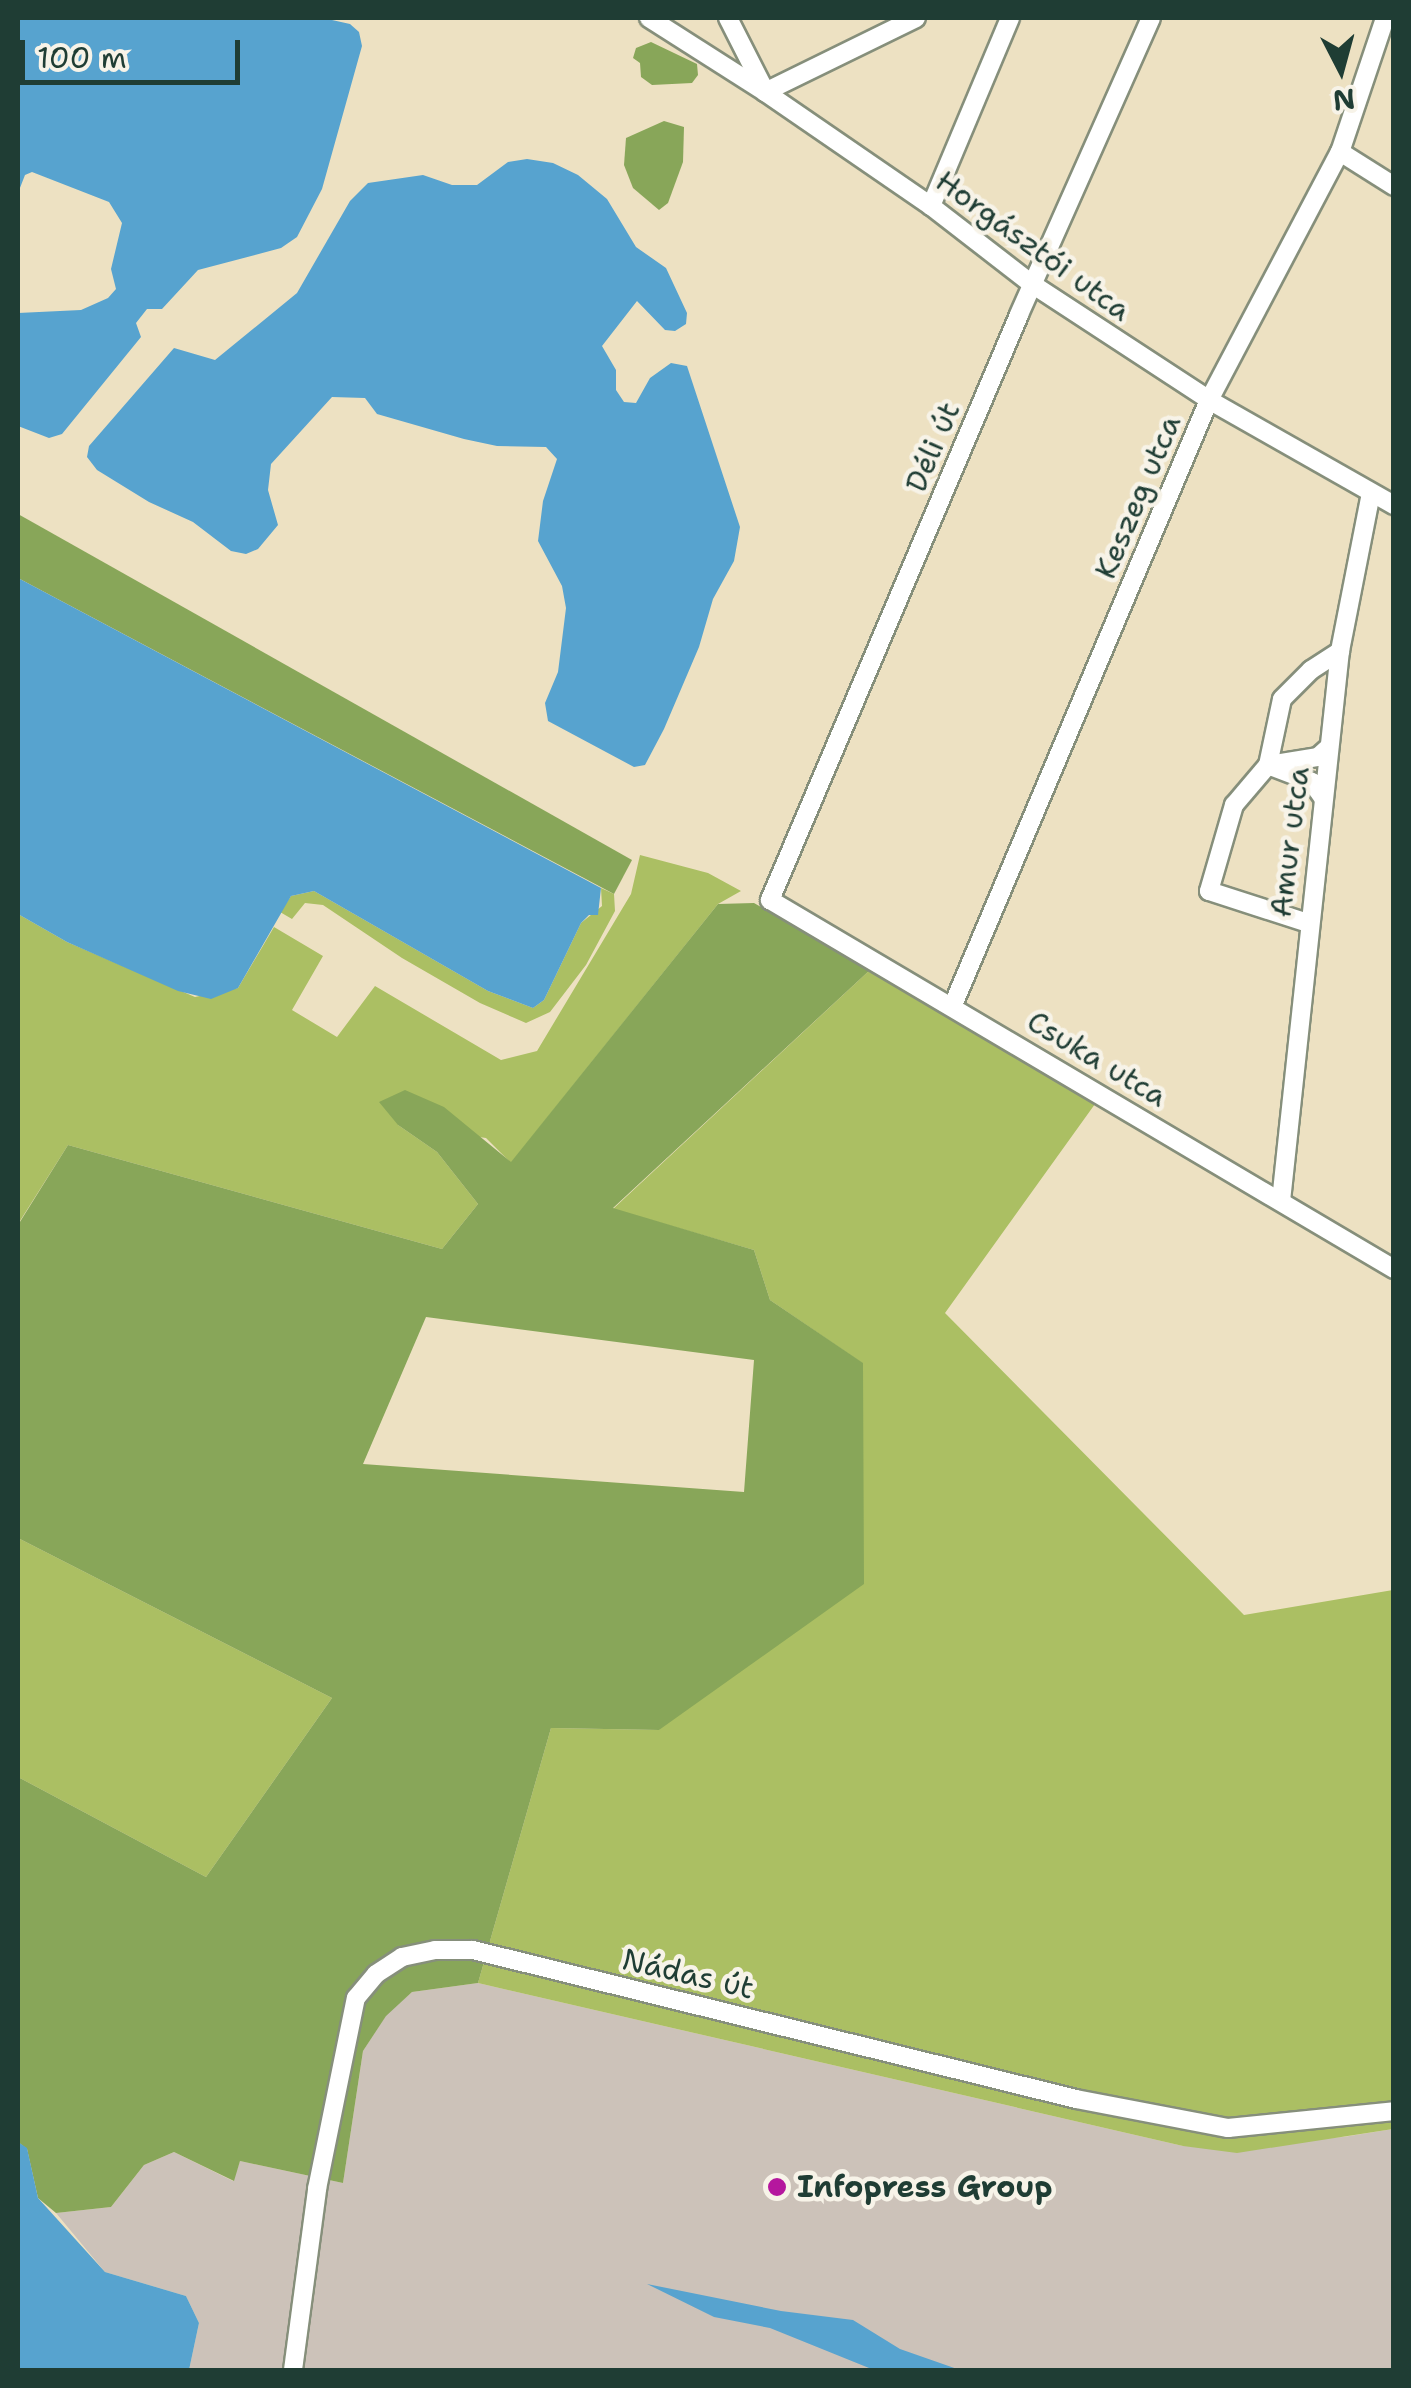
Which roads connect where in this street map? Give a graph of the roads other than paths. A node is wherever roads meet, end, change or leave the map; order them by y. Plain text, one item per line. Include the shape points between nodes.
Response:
1 (649, 18) edge
2 (728, 18) edge
3 (916, 18) edge
4 (1010, 18) edge
5 (1151, 18) edge
6 (1385, 18) edge
7 (765, 92) junction
8 (1340, 152) junction
9 (1394, 186) edge
10 (931, 206) junction
11 (1032, 284) junction
12 (1209, 400) junction
13 (1371, 492) junction
14 (1394, 505) edge
15 (1340, 651) junction
16 (1328, 747) junction
17 (1268, 765) junction
18 (1322, 798) junction
19 (770, 900) joint
20 (1308, 923) junction
21 (953, 1006) junction
22 (1281, 1201) junction
23 (1394, 1268) edge
24 (1394, 2111) edge
25 (293, 2370) edge

1 - 7 street, Horgásztói utca
2 - 7 street
3 - 7 street
4 - 10 street
5 - 11 street, Déli út
6 - 8 street, Keszeg utca
7 - 10 street, Horgásztói utca
8 - 9 street
8 - 12 street, Keszeg utca
10 - 11 street, Horgásztói utca
11 - 12 street, Horgásztói utca
11 - 19 street, Déli út
12 - 13 street, Horgásztói utca
12 - 21 street, Keszeg utca
13 - 14 street, Horgásztói utca
13 - 15 street, Amur utca
15 - 16 street, Amur utca
15 - 17 street via 1282,699
16 - 17 street via 1318,757
16 - 18 street, Amur utca
17 - 18 street via 1312,782
17 - 20 street via 1234,805 1208,891
18 - 20 street, Amur utca
19 - 21 street, Csuka utca
20 - 22 street, Amur utca
21 - 22 street, Csuka utca
22 - 23 street, Csuka utca
24 - 25 street, Nádas út via 1228,2128 1076,2099 473,1950 402,1957 356,1998 317,2190

